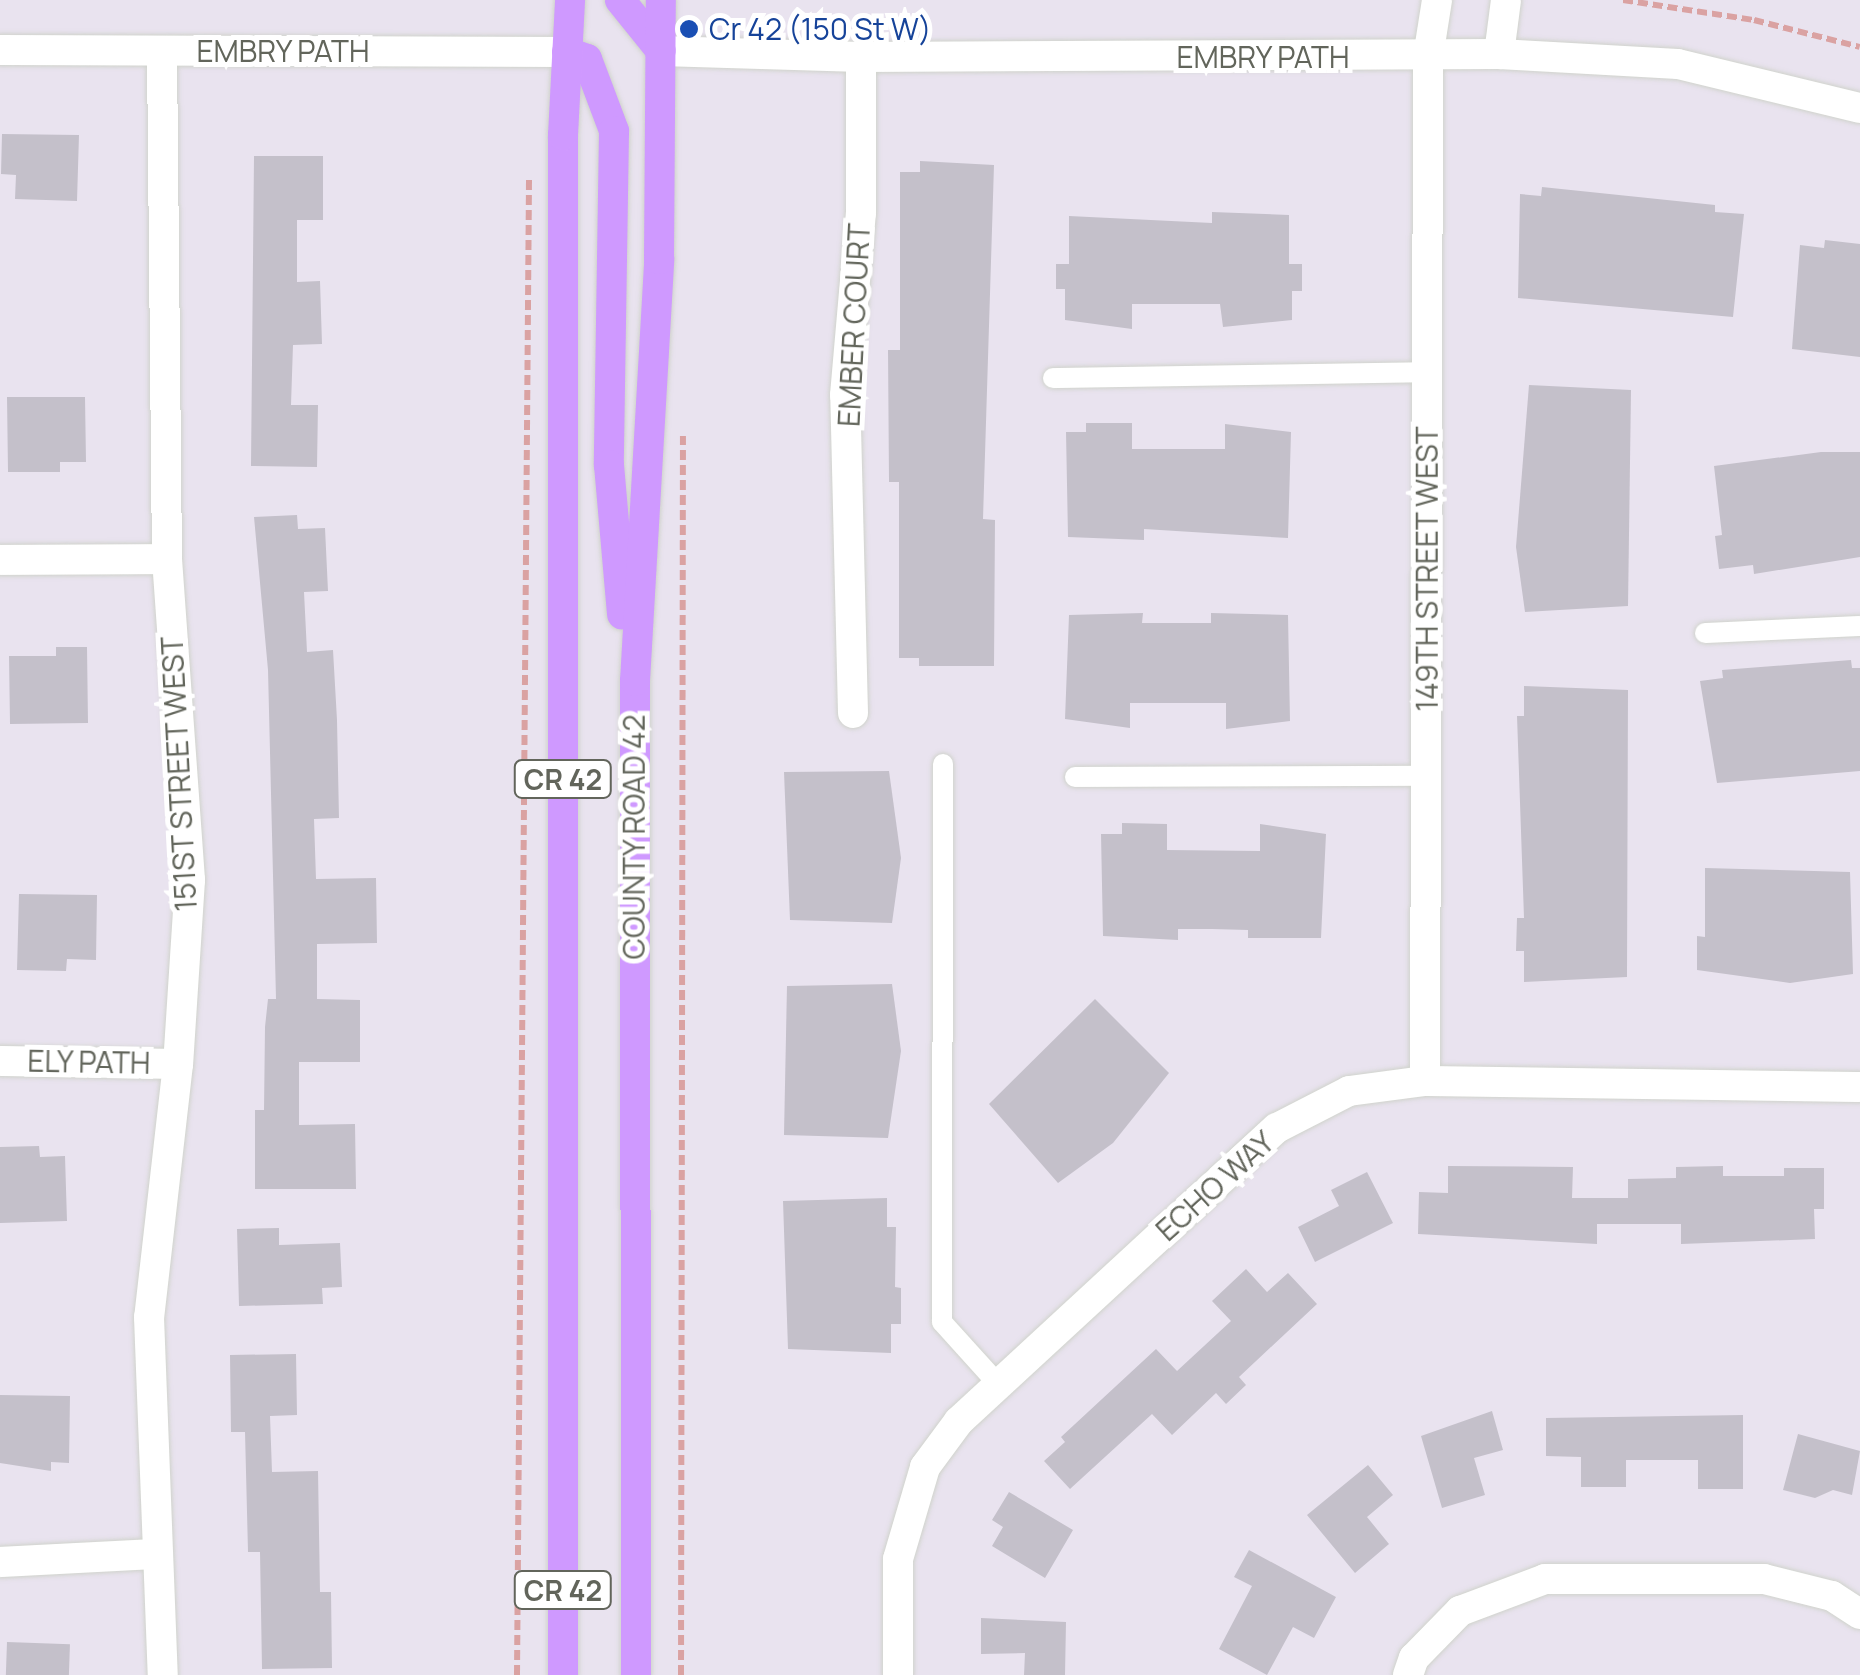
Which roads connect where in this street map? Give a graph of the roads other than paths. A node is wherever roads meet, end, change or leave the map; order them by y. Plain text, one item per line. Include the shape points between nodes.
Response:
1 (570, 0) edge
2 (620, 0) edge
3 (662, 0) edge
4 (1437, 0) edge
5 (1506, 0) edge
6 (0, 50) edge
7 (162, 51) junction
8 (661, 51) junction
9 (567, 52) junction
10 (1498, 54) junction
11 (1428, 56) junction
12 (861, 57) junction
13 (1860, 108) edge
14 (1428, 372) junction
15 (1054, 378) dead end
16 (0, 560) edge
17 (166, 560) junction
18 (1860, 626) edge
19 (1706, 633) dead end
20 (636, 681) junction
21 (853, 713) dead end
22 (943, 764) dead end
23 (1074, 776) dead end
24 (1426, 776) junction
25 (0, 1061) edge
26 (178, 1064) junction
27 (1425, 1081) junction
28 (1860, 1087) edge
29 (999, 1385) junction
30 (154, 1554) junction
31 (0, 1562) edge
32 (1860, 1614) edge
33 (163, 1675) edge
34 (563, 1675) edge
35 (636, 1675) edge
36 (898, 1675) edge
37 (1408, 1675) edge

1 - 9 highway, CR 42
2 - 8 highway
3 - 8 highway, COUNTY ROAD 42 / CR 42
4 - 11 street, 149TH STREET WEST
5 - 10 street
6 - 7 street, EMBRY PATH
7 - 9 street, EMBRY PATH
7 - 17 street, 151ST STREET WEST
8 - 12 street, EMBRY PATH
8 - 20 highway, COUNTY ROAD 42 / CR 42 via 659,260
9 - 20 highway via 587,59 614,131 610,465 624,639
9 - 34 highway, CR 42
10 - 11 street, EMBRY PATH
10 - 13 street, EMBRY PATH via 1678,64
11 - 12 street, EMBRY PATH
11 - 14 street, 149TH STREET WEST
12 - 21 street, EMBER COURT via 860,230 845,395
14 - 15 lane
14 - 24 street, 149TH STREET WEST
16 - 17 street
17 - 26 street, 151ST STREET WEST via 190,880
18 - 19 lane
20 - 35 highway, COUNTY ROAD 42 / CR 42
22 - 29 lane via 942,1322
23 - 24 lane
24 - 27 street, 149TH STREET WEST
25 - 26 street, ELY PATH
26 - 30 street, 151ST STREET WEST via 149,1317
27 - 28 street, ECHO WAY
27 - 29 street, ECHO WAY via 1350,1091 1277,1128
29 - 36 street, ECHO WAY via 925,1466 898,1558
30 - 31 street
30 - 33 street, 151ST STREET WEST
32 - 37 street via 1832,1596 1764,1578 1545,1578 1460,1611 1414,1658

